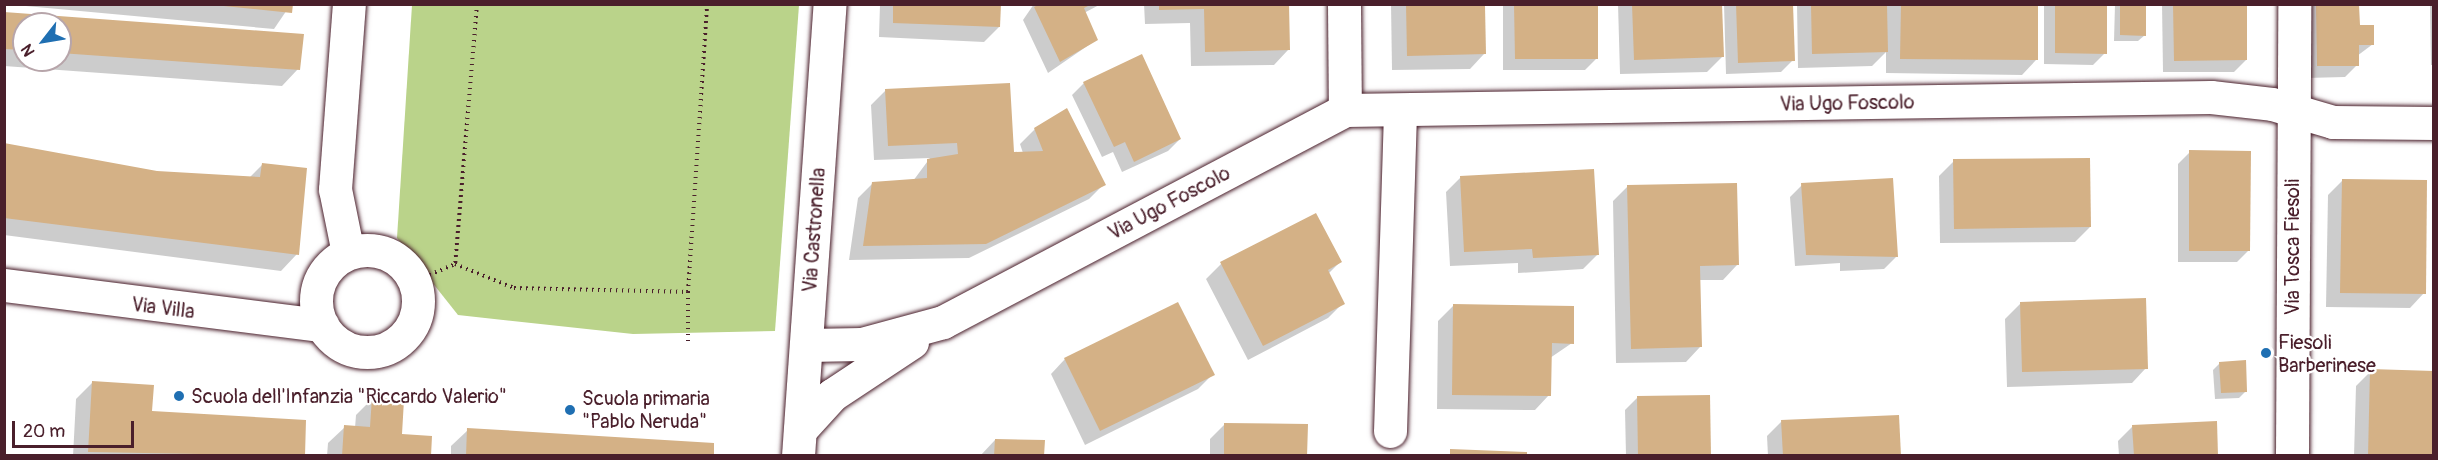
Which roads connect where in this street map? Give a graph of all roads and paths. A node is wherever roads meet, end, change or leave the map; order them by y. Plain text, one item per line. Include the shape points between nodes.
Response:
1 (349, 4) edge
2 (477, 4) edge
3 (707, 4) edge
4 (830, 4) edge
5 (1344, 4) edge
6 (2294, 4) edge
7 (1345, 110) junction
8 (1400, 110) junction
9 (2292, 111) junction
10 (2433, 123) edge
11 (348, 253) junction
12 (455, 264) junction
13 (413, 282) junction
14 (4, 285) edge
15 (688, 292) junction
16 (943, 322) junction
17 (321, 325) junction
18 (688, 344) dead end
19 (807, 345) junction
20 (1390, 431) dead end
21 (799, 442) edge
22 (2292, 456) edge

1 - 11 street via 334,189
2 - 12 path
3 - 15 path
4 - 19 street, Via Castronella
5 - 7 street
6 - 9 street, Via Tosca Fiesoli
7 - 8 street, Via Ugo Foscolo
7 - 16 street, Via Ugo Foscolo
8 - 9 street, Via Ugo Foscolo via 2211,97
8 - 20 street
9 - 10 street via 2333,122
9 - 22 street, Via Tosca Fiesoli
11 - 13 street via 372,250 390,256
11 - 17 street via 321,278 316,294
12 - 13 path
12 - 15 path via 514,288
13 - 17 street via 414,318 390,347 354,351 334,341
14 - 17 street, Via Villa
15 - 18 path
16 - 19 street, Via Ugo Foscolo via 862,344
16 - 21 street, Via Ugo Foscolo via 832,395
19 - 21 street, Via Castronella

